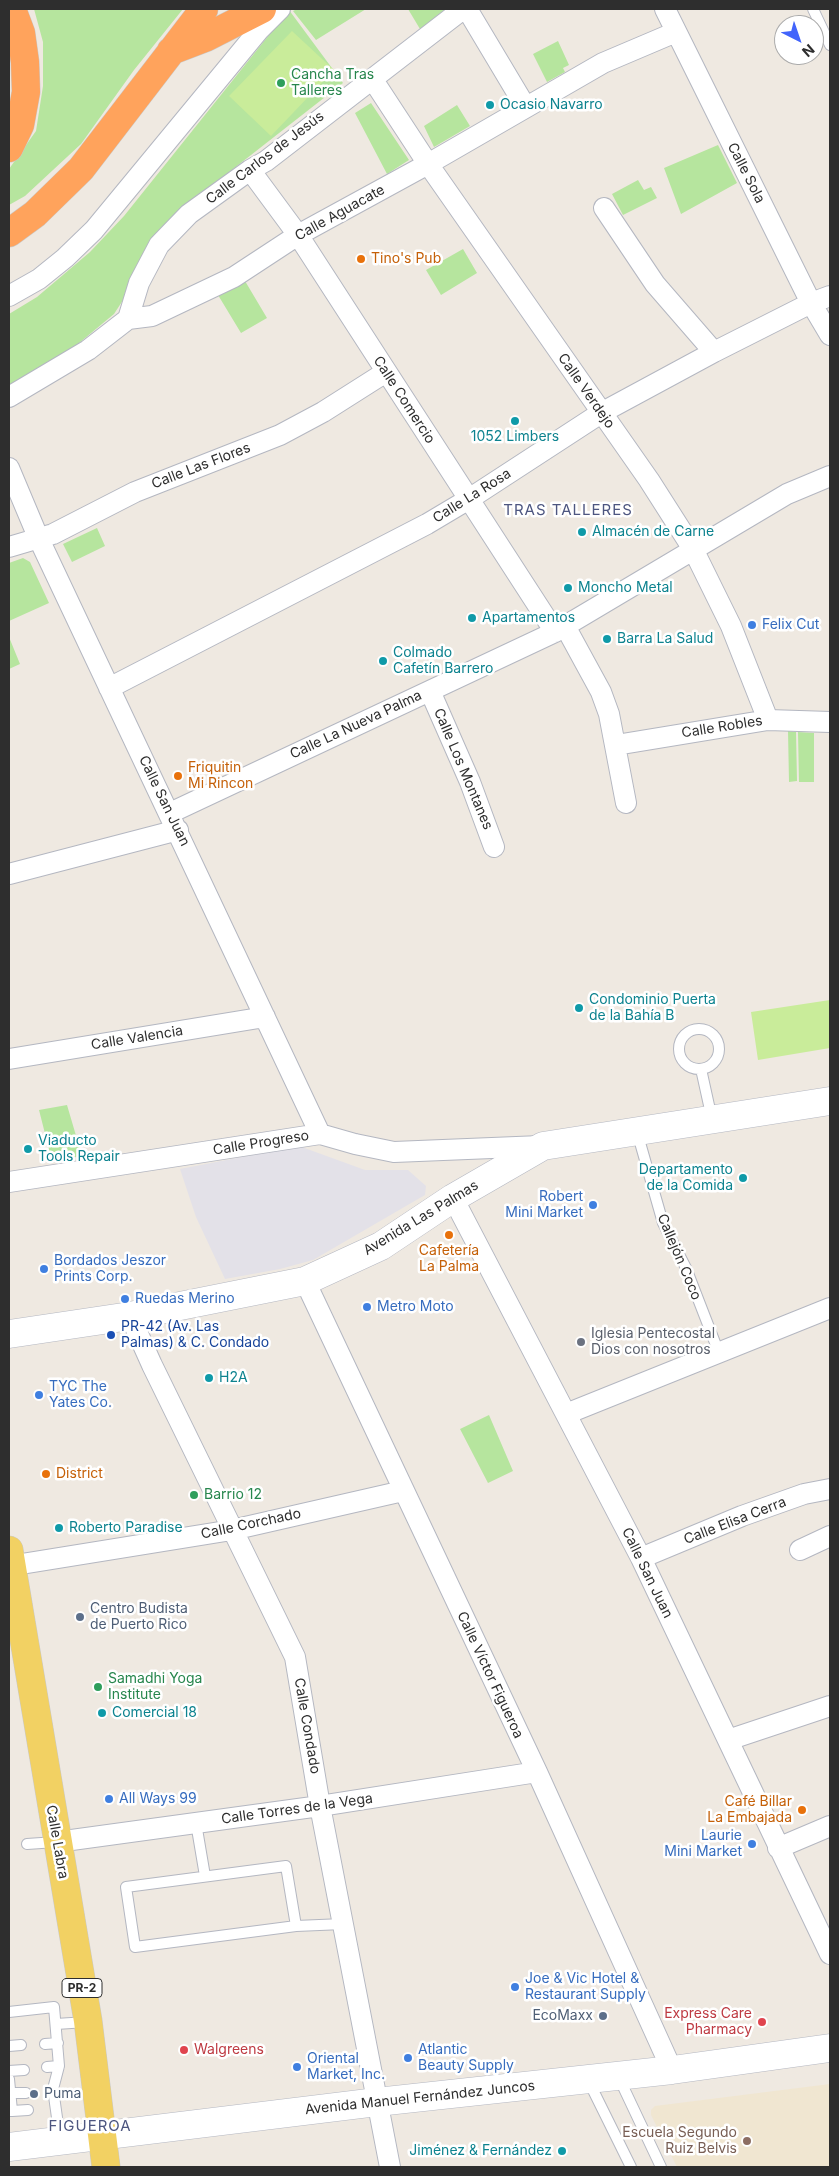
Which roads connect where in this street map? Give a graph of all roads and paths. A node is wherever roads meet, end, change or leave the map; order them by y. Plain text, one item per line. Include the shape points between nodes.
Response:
1 (12, 9) edge
2 (204, 9) edge
3 (262, 9) edge
4 (280, 9) edge
5 (463, 9) edge
6 (467, 9) edge
7 (665, 9) edge
8 (813, 9) edge
9 (676, 32) junction
10 (830, 45) edge
11 (171, 51) junction
12 (373, 80) junction
13 (526, 106) junction
14 (9, 148) edge
15 (428, 164) junction
16 (250, 170) junction
17 (604, 208) dead end
18 (9, 233) edge
19 (298, 235) junction
20 (9, 296) edge
21 (830, 296) edge
22 (811, 303) junction
23 (128, 319) junction
24 (830, 335) edge
25 (714, 352) junction
26 (386, 372) junction
27 (9, 397) edge
28 (601, 413) junction
29 (9, 468) edge
30 (830, 476) edge
31 (469, 499) junction
32 (38, 537) junction
33 (9, 547) edge
34 (693, 549) junction
35 (560, 629) junction
36 (109, 688) junction
37 (430, 690) junction
38 (768, 720) junction
39 (830, 722) edge
40 (616, 745) junction
41 (626, 803) dead end
42 (174, 821) junction
43 (494, 847) dead end
44 (9, 874) edge
45 (265, 1017) junction
46 (9, 1059) edge
47 (701, 1069) junction
48 (830, 1101) edge
49 (712, 1119) junction
50 (637, 1131) junction
51 (320, 1134) junction
52 (544, 1146) junction
53 (9, 1182) edge
54 (453, 1198) junction
55 (305, 1281) junction
56 (830, 1308) edge
57 (130, 1316) junction
58 (9, 1334) edge
59 (719, 1353) junction
60 (566, 1414) junction
61 (830, 1489) edge
62 (404, 1491) junction
63 (232, 1530) junction
64 (830, 1536) edge
65 (800, 1550) dead end
66 (641, 1558) junction
67 (10, 1560) edge
68 (830, 1706) edge
69 (728, 1740) junction
70 (537, 1772) junction
71 (320, 1806) junction
72 (196, 1823) junction
73 (830, 1826) edge
74 (57, 1842) junction
75 (27, 1844) dead end
76 (778, 1848) junction
77 (205, 1876) junction
78 (343, 1924) junction
79 (296, 1926) junction
80 (830, 1954) edge
81 (9, 2012) edge
82 (88, 2022) junction
83 (56, 2024) junction
84 (58, 2043) junction
85 (45, 2044) dead end
86 (21, 2045) dead end
87 (9, 2046) edge
88 (830, 2048) edge
89 (60, 2066) junction
90 (47, 2067) dead end
91 (24, 2070) dead end
92 (672, 2070) junction
93 (9, 2071) edge
94 (618, 2076) junction
95 (9, 2079) edge
96 (587, 2079) junction
97 (10, 2093) junction
98 (26, 2093) dead end
99 (377, 2102) junction
100 (28, 2110) dead end
101 (10, 2111) edge
102 (101, 2134) junction
103 (61, 2140) junction
104 (9, 2147) edge
105 (106, 2167) edge
106 (390, 2167) edge
107 (631, 2167) edge
108 (661, 2167) edge

1 - 14 highway via 21,34 26,92 20,125
2 - 11 highway
3 - 11 highway
4 - 20 street via 259,30 94,230 39,279
5 - 12 street, Calle Carlos de Jesús
6 - 13 street
7 - 9 street, Calle Sola
8 - 10 lane
9 - 13 street, Calle Aguacate via 602,63
9 - 22 street, Calle Sola
11 - 18 highway via 81,169 35,214
12 - 15 street, Calle Verdejo
12 - 16 street, Calle Carlos de Jesús
13 - 15 street, Calle Aguacate
15 - 19 street, Calle Aguacate
15 - 28 street, Calle Verdejo
16 - 19 street, Calle Comercio
16 - 23 street, Calle Carlos de Jesús via 189,214 160,245 140,283
17 - 25 street via 655,284
19 - 23 street, Calle Aguacate via 234,277 152,316
19 - 26 street, Calle Comercio
21 - 22 street, Calle La Rosa
22 - 24 street, Calle Sola
22 - 25 street, Calle La Rosa
23 - 27 street via 88,350
25 - 28 street, Calle La Rosa
26 - 31 street, Calle Comercio
26 - 32 street, Calle Las Flores via 280,436 157,483 53,534
28 - 31 street, Calle La Rosa
28 - 34 street, Calle Verdejo
29 - 32 street, Calle San Juan
30 - 34 street, Calle La Nueva Palma via 787,494
31 - 35 street, Calle Comercio
31 - 36 street, Calle La Rosa via 427,524
32 - 33 street, Calle Las Flores
32 - 36 street, Calle San Juan
34 - 35 street, Calle La Nueva Palma
34 - 38 street, Calle Verdejo via 731,626
35 - 37 street, Calle La Nueva Palma
35 - 40 street, Calle Comercio via 602,692
36 - 42 street, Calle San Juan
37 - 42 street, Calle La Nueva Palma
37 - 43 street, Calle Los Montanes
38 - 39 street, Calle Robles
38 - 40 street, Calle Robles
40 - 41 street, Calle Comercio
42 - 44 street, Calle La Nueva Palma
42 - 45 street, Calle San Juan
45 - 46 street, Calle Valencia
45 - 51 street, Calle San Juan
47 - 47 lane via 715,1061 719,1046 712,1033 697,1029 683,1036 678,1051 686,1065
47 - 49 lane
48 - 49 street, Avenida Las Palmas
49 - 50 street, Avenida Las Palmas
50 - 52 street, Avenida Las Palmas
50 - 59 lane, Callejón Coco via 663,1223 686,1268
51 - 52 street, Calle Progreso via 394,1152
51 - 53 street, Calle Progreso
52 - 54 street, Avenida Las Palmas
54 - 55 street, Avenida Las Palmas via 381,1246
54 - 60 street, Calle San Juan
55 - 57 street, Avenida Las Palmas
55 - 62 street, Calle Víctor Figueroa
56 - 59 street
57 - 58 street, Avenida Las Palmas
57 - 63 street, Calle Condado
59 - 60 street
60 - 66 street, Calle San Juan
61 - 66 street, Calle Elisa Cerra via 804,1494 742,1516
62 - 63 street, Calle Corchado
62 - 70 street, Calle Víctor Figueroa
63 - 67 street, Calle Corchado
63 - 71 street, Calle Condado via 295,1657
64 - 65 street
66 - 69 street, Calle San Juan
67 - 74 main road, Calle Labra / PR-2
68 - 69 street
69 - 76 street, Calle San Juan
70 - 71 street, Calle Torres de la Vega
70 - 92 street, Calle Víctor Figueroa
71 - 72 street, Calle Torres de la Vega
71 - 78 street, Calle Condado
72 - 74 street, Calle Torres de la Vega
72 - 77 lane
73 - 76 street
74 - 75 lane
74 - 82 main road, Calle Labra / PR-2
76 - 80 street, Calle San Juan
77 - 79 lane via 286,1866
77 - 79 lane via 126,1887 136,1947
78 - 79 lane
78 - 99 street, Calle Condado
81 - 83 lane via 54,2007
82 - 83 lane
82 - 102 main road, Calle Labra / PR-2
83 - 84 lane
84 - 85 lane
84 - 89 lane
86 - 87 lane
88 - 92 street, Avenida Manuel Fernández Juncos
89 - 90 lane
89 - 103 lane via 51,2089
91 - 93 lane
92 - 94 street, Avenida Manuel Fernández Juncos
94 - 96 street, Avenida Manuel Fernández Juncos
94 - 108 lane
95 - 97 lane
96 - 99 street, Avenida Manuel Fernández Juncos
96 - 107 lane
97 - 98 lane
97 - 101 lane
99 - 102 street, Avenida Manuel Fernández Juncos
99 - 106 street, Calle Condado
100 - 101 lane
102 - 103 street, Avenida Manuel Fernández Juncos
102 - 105 main road, PR-2
103 - 104 street, Avenida Manuel Fernández Juncos

